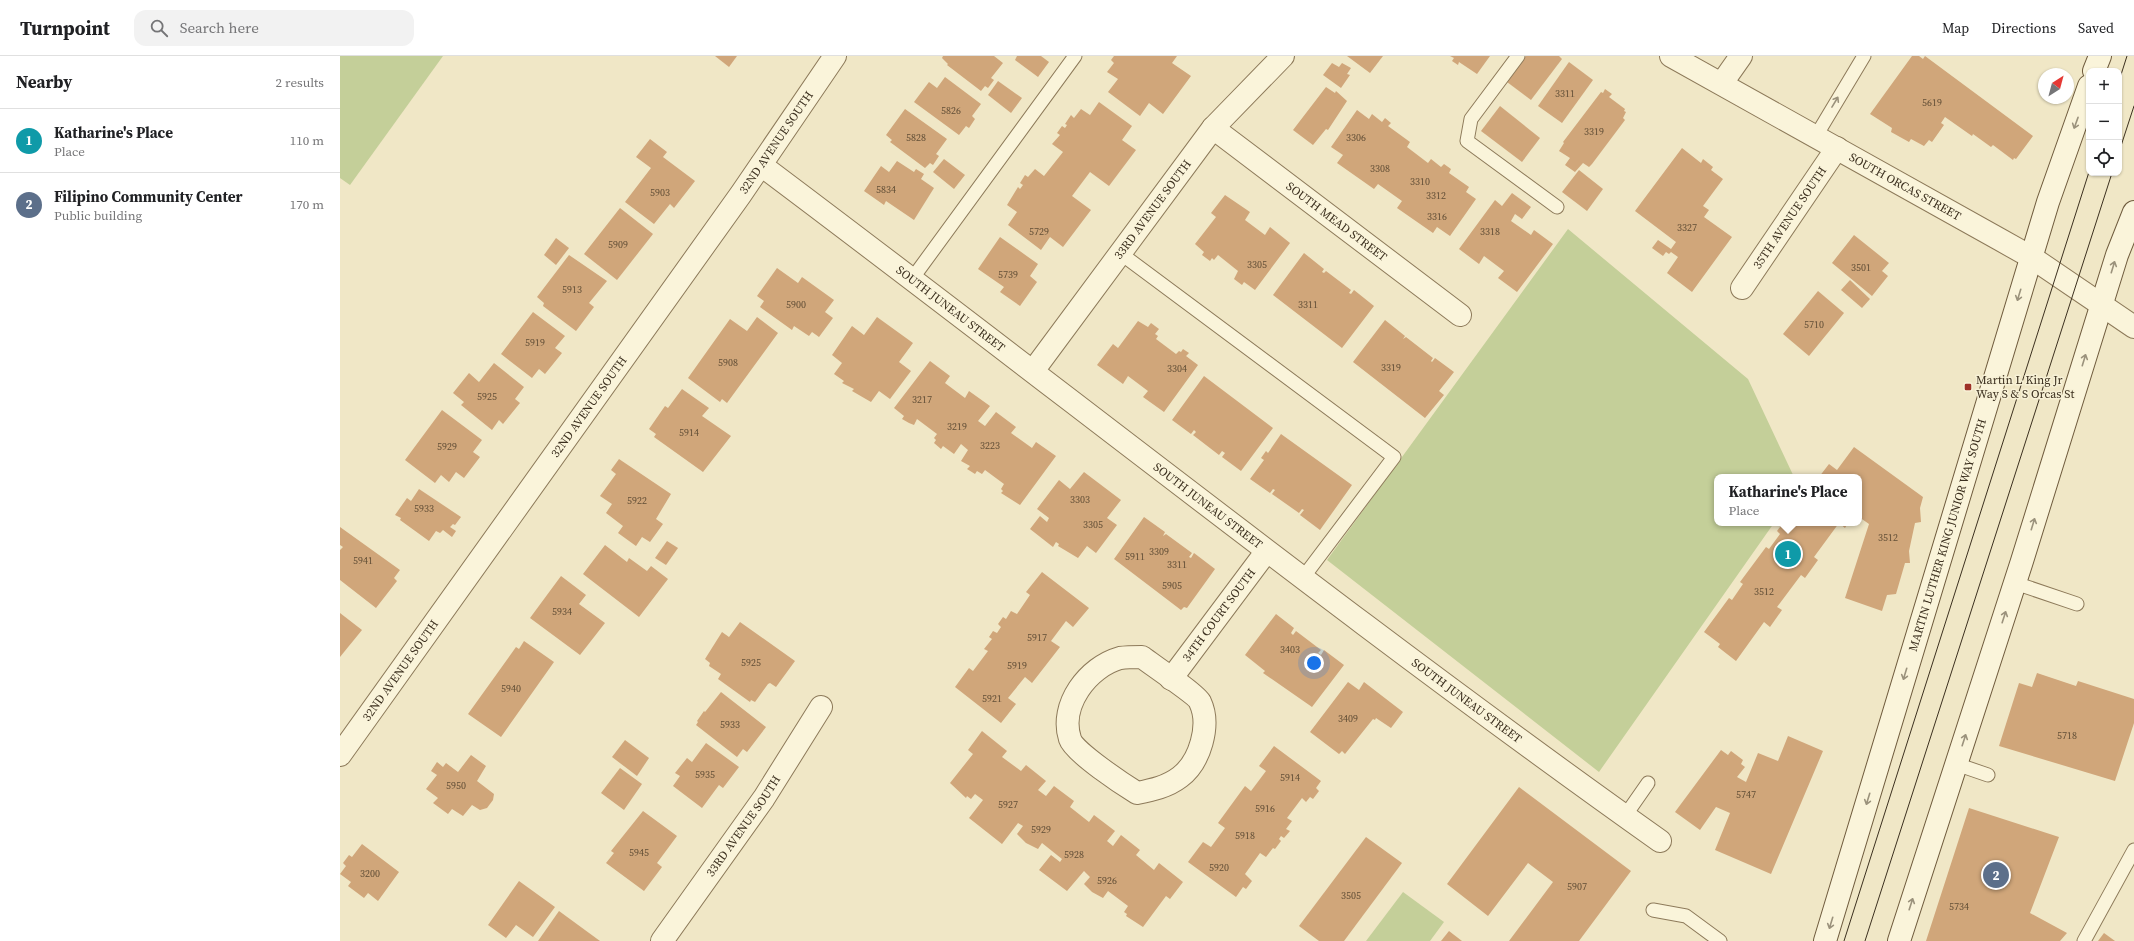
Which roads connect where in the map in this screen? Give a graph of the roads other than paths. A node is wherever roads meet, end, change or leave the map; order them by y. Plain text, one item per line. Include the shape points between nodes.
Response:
1 (835, 56) edge
2 (1075, 56) edge
3 (1282, 56) edge
4 (1518, 56) edge
5 (1671, 56) edge
6 (1741, 56) edge
7 (1864, 56) edge
8 (2100, 56) edge
9 (2095, 68) edge
10 (1722, 83) junction
11 (2086, 94) edge
12 (1213, 128) junction
13 (1816, 136) junction
14 (1837, 148) junction
15 (761, 165) junction
16 (1558, 208) dead end
17 (2133, 219) edge
18 (1120, 253) junction
19 (2031, 258) junction
20 (912, 279) junction
21 (1742, 288) dead end
22 (2101, 304) junction
23 (1460, 315) dead end
24 (2134, 327) edge
25 (1033, 370) junction
26 (1266, 552) junction
27 (1302, 579) junction
28 (2015, 583) junction
29 (2077, 604) dead end
30 (1171, 679) junction
31 (821, 707) dead end
32 (340, 755) edge
33 (1956, 764) junction
34 (1988, 775) dead end
35 (1648, 784) dead end
36 (1625, 816) junction
37 (1660, 841) dead end
38 (2134, 850) edge
39 (1653, 910) dead end
40 (662, 941) edge
41 (1720, 941) edge
42 (1825, 941) edge
43 (1899, 941) edge
44 (2084, 941) edge

1 - 15 street, 32ND AVENUE SOUTH
2 - 20 lane
3 - 12 street, 33RD AVENUE SOUTH
4 - 16 lane via 1471,119 1466,141
5 - 10 street, SOUTH ORCAS STREET
6 - 10 street
13 -> 7 lane
8 - 9 street
10 - 13 street, SOUTH ORCAS STREET
11 -> 19 street, MARTIN LUTHER KING JUNIOR WAY SOUTH
12 - 18 street, 33RD AVENUE SOUTH
12 - 23 street, SOUTH MEAD STREET
13 - 14 street, SOUTH ORCAS STREET
14 - 19 street, SOUTH ORCAS STREET
14 - 21 street, 35TH AVENUE SOUTH
15 - 20 street, SOUTH JUNEAU STREET
15 - 32 street, 32ND AVENUE SOUTH
22 -> 17 street via 2117,254
18 - 25 street, 33RD AVENUE SOUTH
18 - 27 lane via 1394,457
19 - 22 street, SOUTH ORCAS STREET
19 -> 42 street, MARTIN LUTHER KING JUNIOR WAY SOUTH
20 - 25 street, SOUTH JUNEAU STREET
22 - 24 street, SOUTH ORCAS STREET
28 -> 22 street
25 - 26 street, SOUTH JUNEAU STREET
26 - 27 street, SOUTH JUNEAU STREET
26 - 30 street, 34TH COURT SOUTH
27 - 36 street, SOUTH JUNEAU STREET
28 - 29 lane
33 -> 28 street
30 - 30 street via 1142,657 1121,658 1101,666 1085,680 1074,698 1069,719 1070,740 1078,750 1137,793 1160,788 1180,777 1195,758 1203,736 1203,713 1199,700
31 - 40 street, 33RD AVENUE SOUTH via 764,798
33 - 34 lane
43 -> 33 street
35 - 36 lane
36 - 37 street, SOUTH JUNEAU STREET
38 - 44 lane
39 - 41 lane via 1686,916

